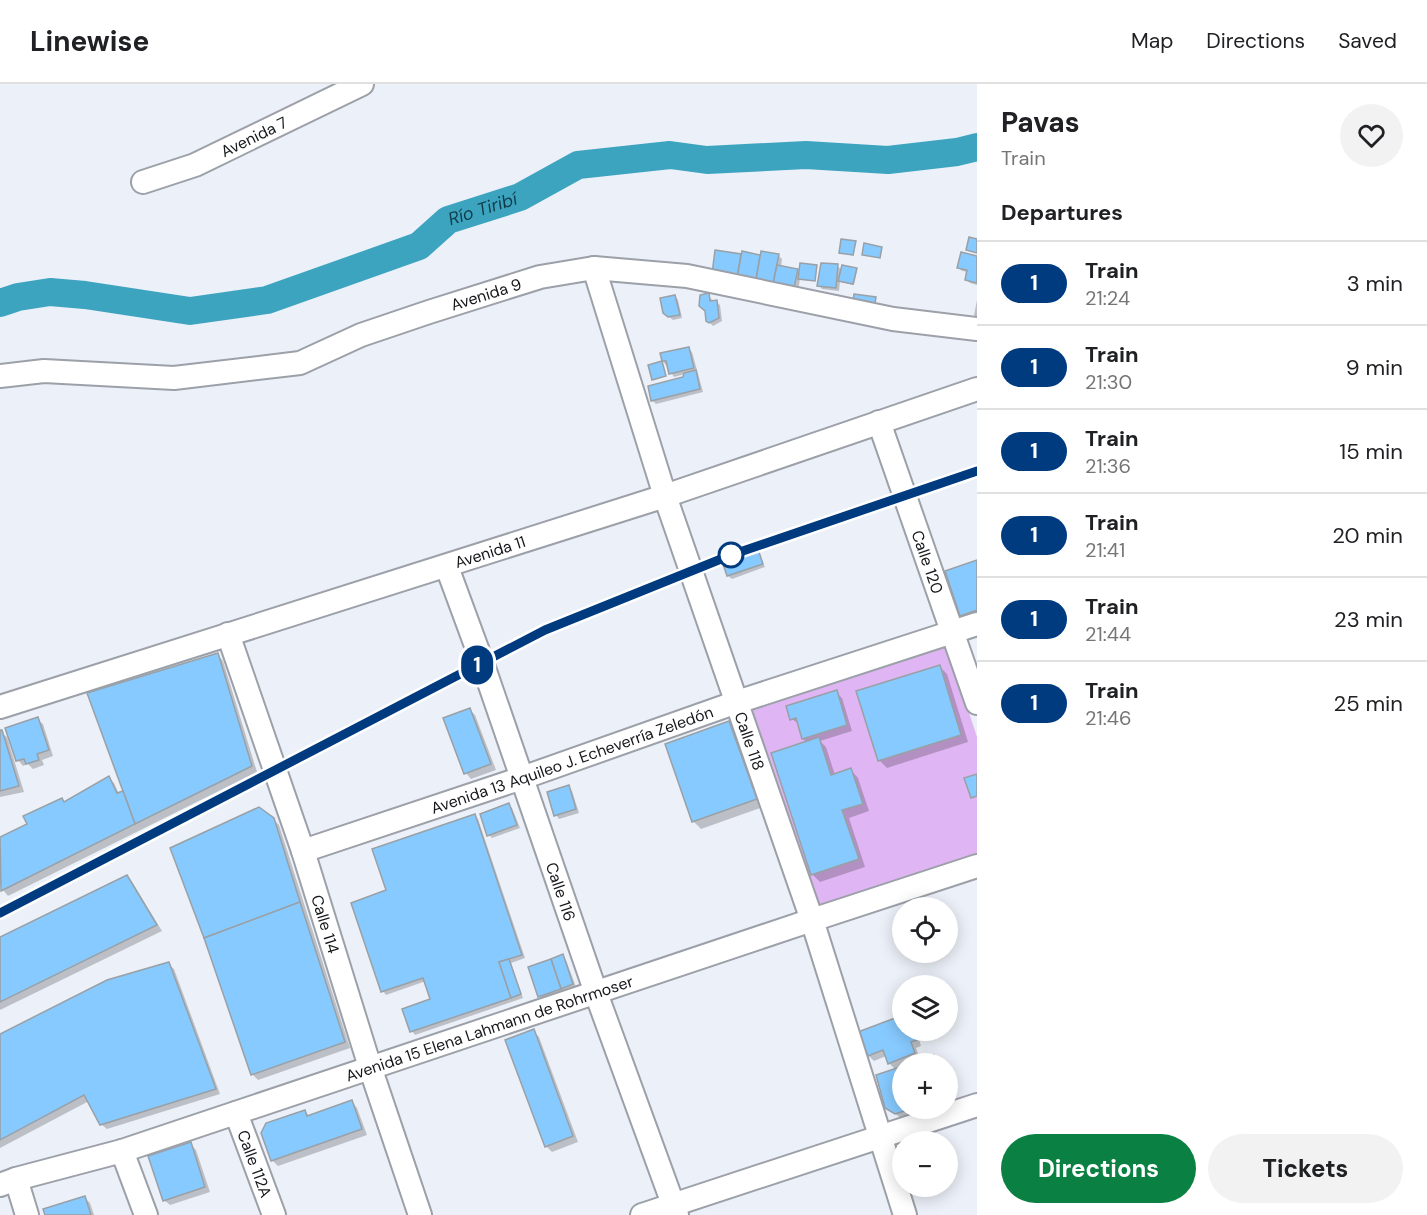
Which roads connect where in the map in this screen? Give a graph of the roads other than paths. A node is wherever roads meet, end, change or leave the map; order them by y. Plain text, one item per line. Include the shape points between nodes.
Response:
1 (362, 84) edge
2 (143, 182) dead end
3 (594, 268) junction
4 (977, 329) edge
5 (0, 376) edge
6 (977, 389) edge
7 (879, 422) junction
8 (665, 496) junction
9 (447, 567) junction
10 (977, 624) edge
11 (953, 632) junction
12 (228, 634) junction
13 (737, 702) junction
14 (977, 703) edge
15 (0, 707) edge
16 (522, 778) junction
17 (303, 851) junction
18 (977, 866) edge
19 (812, 920) junction
20 (596, 993) junction
21 (370, 1067) junction
22 (977, 1105) edge
23 (236, 1113) junction
24 (881, 1138) junction
25 (122, 1152) junction
26 (8, 1182) edge
27 (676, 1209) edge
28 (27, 1215) edge
29 (146, 1215) edge
30 (274, 1215) edge
31 (420, 1215) edge
32 (642, 1215) edge
33 (904, 1215) edge

1 - 2 street, Avenida 7 via 195,165
3 - 4 street, Avenida 9 via 687,276 893,319
3 - 5 street, Avenida 9 via 540,277 429,312 362,335 300,363 174,378 44,371
3 - 8 street, Calle 118
6 - 7 street, Avenida 11
7 - 8 street, Avenida 11
7 - 11 street, Calle 120
8 - 9 street, Avenida 11
8 - 13 street, Calle 118
9 - 12 street, Avenida 11
9 - 16 street, Calle 116
10 - 11 street, Avenida 13 Aquileo J. Echeverría Zeledón
11 - 13 street, Avenida 13 Aquileo J. Echeverría Zeledón
11 - 14 street, Calle 120
12 - 15 street, Avenida 11
12 - 17 street, Calle 114
13 - 16 street, Avenida 13 Aquileo J. Echeverría Zeledón
13 - 19 street, Calle 118
16 - 17 street, Avenida 13 Aquileo J. Echeverría Zeledón
16 - 20 street, Calle 116
17 - 21 street, Calle 114
18 - 19 street, Avenida 15 Elena Lahmann de Rohrmoser
19 - 20 street, Avenida 15 Elena Lahmann de Rohrmoser
19 - 24 street, Calle 118
20 - 21 street, Avenida 15 Elena Lahmann de Rohrmoser
20 - 27 street, Calle 116
21 - 23 street, Avenida 15 Elena Lahmann de Rohrmoser
21 - 31 street, Calle 114
22 - 24 street
23 - 25 street, Avenida 15 Elena Lahmann de Rohrmoser
23 - 30 street, Calle 112A
24 - 27 street
24 - 33 street, Calle 118
25 - 26 street, Avenida 15 Elena Lahmann de Rohrmoser
25 - 29 street
26 - 28 street
27 - 32 street

